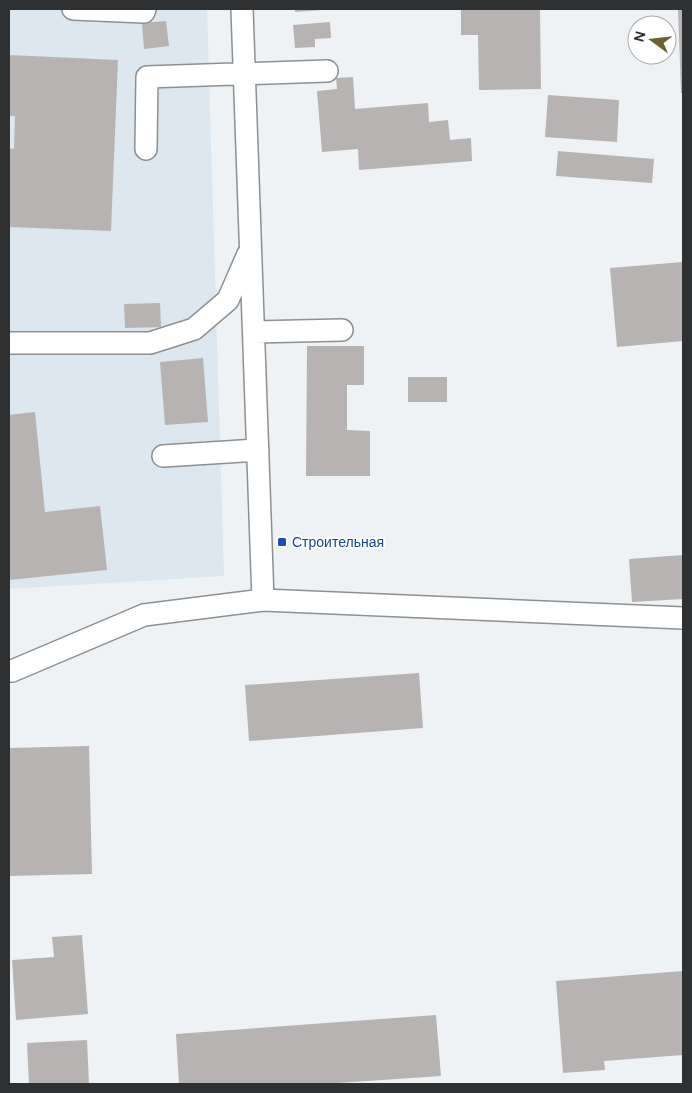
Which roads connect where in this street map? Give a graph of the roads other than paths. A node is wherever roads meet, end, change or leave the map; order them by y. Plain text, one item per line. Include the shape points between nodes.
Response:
1 (73, 9) edge
2 (144, 9) edge
3 (242, 9) edge
4 (327, 71) dead end
5 (244, 73) junction
6 (146, 149) dead end
7 (250, 247) junction
8 (342, 330) dead end
9 (254, 332) junction
10 (9, 343) edge
11 (258, 450) junction
12 (163, 456) dead end
13 (264, 600) junction
14 (683, 618) edge
15 (9, 672) edge

1 - 2 street via 144,12
3 - 5 street
4 - 5 street
5 - 6 street via 148,77
5 - 7 street
7 - 9 street
7 - 10 street via 228,300 194,328 150,343
8 - 9 street
9 - 11 street
11 - 12 street
11 - 13 street
13 - 14 street
13 - 15 street via 144,615

